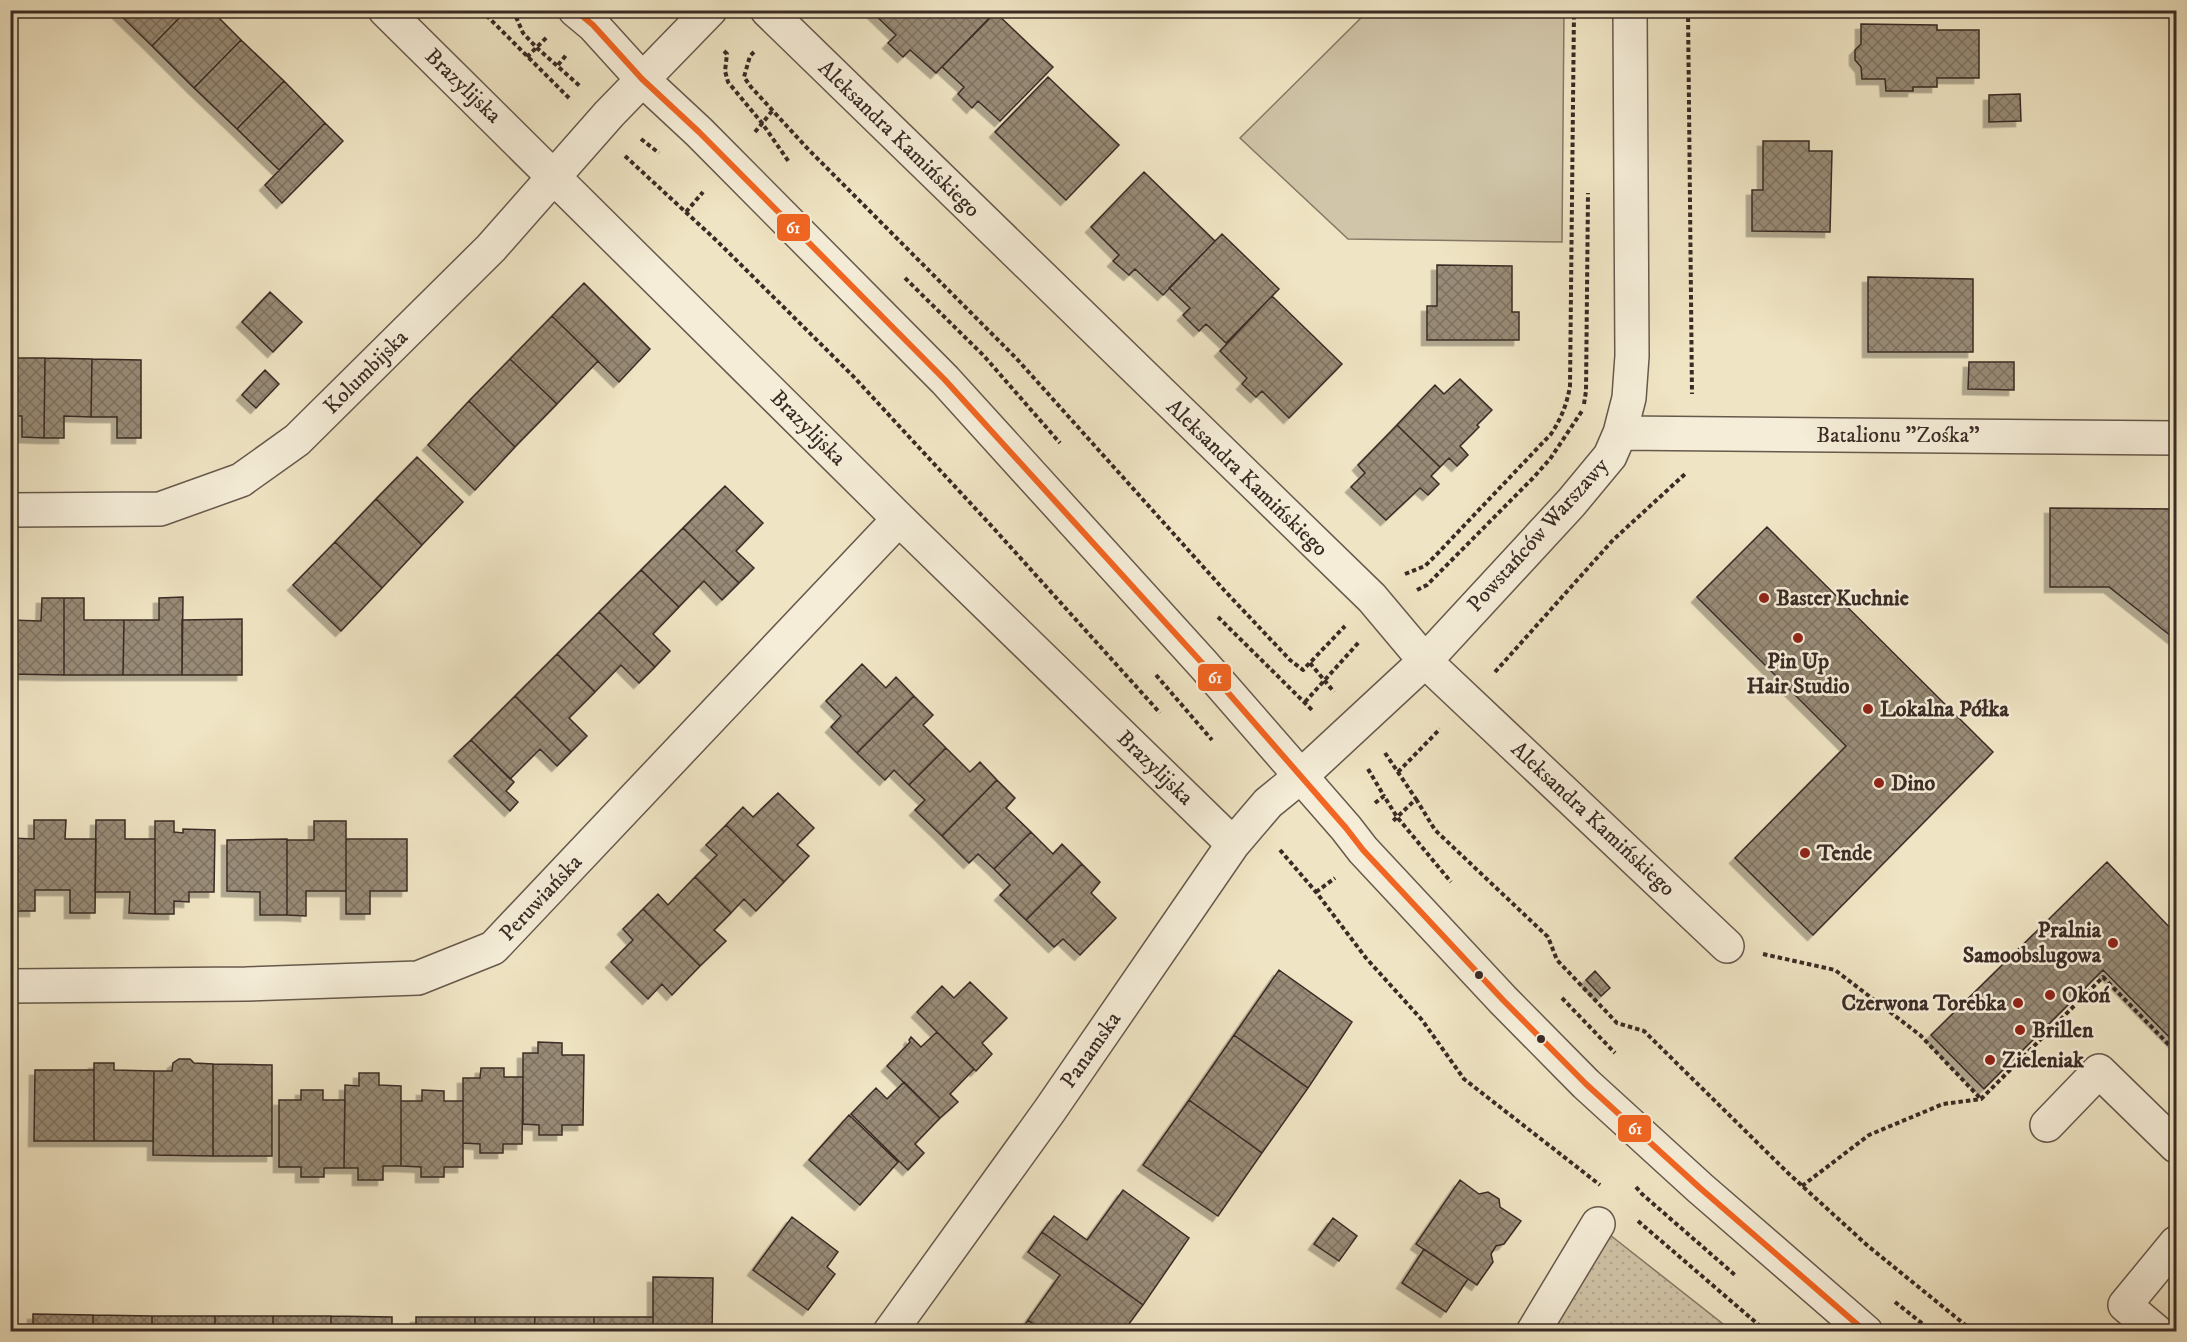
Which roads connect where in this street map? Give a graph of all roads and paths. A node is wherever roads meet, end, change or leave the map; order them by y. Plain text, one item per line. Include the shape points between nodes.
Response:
1 (385, 10) edge
2 (481, 10) edge
3 (513, 10) edge
4 (575, 10) edge
5 (710, 10) edge
6 (1574, 10) edge
7 (1630, 10) edge
8 (775, 19) edge
9 (527, 57) dead end
10 (642, 80) junction
11 (609, 114) junction
12 (663, 156) dead end
13 (554, 176) junction
14 (694, 186) dead end
15 (1588, 188) dead end
16 (710, 202) dead end
17 (1620, 433) junction
18 (2176, 438) edge
19 (10, 510) edge
20 (899, 519) junction
21 (1378, 605) junction
22 (1425, 661) junction
23 (1310, 663) junction
24 (1149, 668) dead end
25 (1323, 680) junction
26 (1305, 702) dead end
27 (1360, 722) junction
28 (1220, 748) dead end
29 (1300, 777) junction
30 (1416, 799) junction
31 (1397, 817) junction
32 (1354, 839) junction
33 (1233, 844) junction
34 (1327, 872) dead end
35 (1333, 880) junction
36 (1342, 886) dead end
37 (1456, 890) dead end
38 (1316, 892) dead end
39 (1727, 946) joint
40 (10, 986) edge
41 (1561, 998) dead end
42 (2176, 1052) edge
43 (1618, 1056) dead end
44 (1981, 1099) junction
45 (2047, 1125) dead end
46 (2176, 1146) edge
47 (1802, 1186) junction
48 (1598, 1224) dead end
49 (2176, 1243) edge
50 (1888, 1297) dead end
51 (890, 1332) edge
52 (1533, 1332) edge
53 (1866, 1332) edge
54 (1933, 1332) edge
55 (1974, 1332) edge
56 (2157, 1332) edge

1 - 13 street, Brazylijska
2 - 9 path
3 - 11 path via 523,33
4 - 10 street
5 - 10 street
6 - 21 path via 1567,404 1551,434 1425,566 1401,576
7 - 17 street, Powstańców Warszawy via 1632,356 1629,398
8 - 21 street, Aleksandra Kamińskiego
8 - 23 path via 750,56 744,77 751,87 1016,358 1290,660 1303,670
10 - 11 street, Kolumbijska
10 - 29 street via 699,132 945,380 1203,664
11 - 12 path
11 - 13 street, Kolumbijska
13 - 19 street, Kolumbijska via 490,248 297,440 241,480 160,509
13 - 20 street, Brazylijska
14 - 16 path
15 - 21 path via 1586,391 1582,411 1550,459 1427,585
17 - 18 street, Batalionu "Zośka"
17 - 22 street, Powstańców Warszawy via 1610,456 1571,503
20 - 33 street, Brazylijska
20 - 40 street, Peruwiańska via 493,948 418,978
21 - 22 street, Aleksandra Kamińskiego
21 - 23 path
21 - 25 path
22 - 27 street, Powstańców Warszawy
22 - 39 street, Aleksandra Kamińskiego
23 - 25 path
24 - 28 path
25 - 26 path
25 - 27 path
27 - 29 street, Powstańców Warszawy
27 - 30 path
29 - 32 street
29 - 33 street, Panamska via 1268,803
30 - 31 path
30 - 47 path via 1436,830 1548,937 1557,960 1617,1023 1644,1031
31 - 32 path
31 - 32 path via 1384,796
31 - 37 path
32 - 35 path
32 - 53 street via 1586,1084
33 - 51 street, Panamska via 1050,1110
34 - 35 path
35 - 36 path
35 - 38 path
39 - 44 path via 1835,970 1920,1035
41 - 43 path
42 - 44 path via 2103,977
44 - 47 path via 1943,1104 1869,1136
45 - 46 street via 2099,1071
47 - 55 path via 1868,1246
48 - 52 street
49 - 56 street via 2125,1305
50 - 54 path

